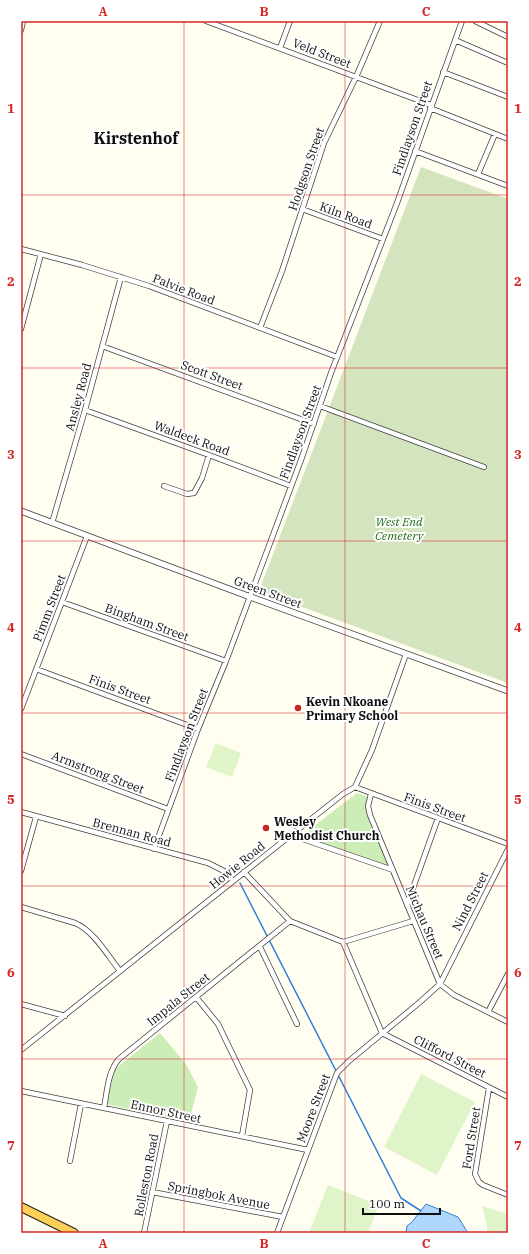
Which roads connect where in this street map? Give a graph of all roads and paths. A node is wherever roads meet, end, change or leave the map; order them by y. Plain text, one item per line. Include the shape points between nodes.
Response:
1 (24, 21) edge
2 (206, 21) edge
3 (290, 21) edge
4 (380, 21) edge
5 (462, 21) edge
6 (475, 21) edge
7 (21, 30) edge
8 (508, 37) edge
9 (455, 40) junction
10 (280, 48) junction
11 (508, 63) edge
12 (443, 72) junction
13 (356, 77) junction
14 (508, 97) edge
15 (430, 107) junction
16 (495, 134) junction
17 (508, 139) edge
18 (415, 151) junction
19 (478, 174) junction
20 (508, 186) edge
21 (302, 209) junction
22 (383, 239) junction
23 (21, 249) edge
24 (41, 254) junction
25 (121, 277) junction
26 (260, 328) junction
27 (21, 329) edge
28 (102, 346) junction
29 (337, 358) junction
30 (320, 406) junction
31 (85, 410) junction
32 (314, 424) junction
33 (210, 455) junction
34 (484, 467) dead end
35 (164, 486) dead end
36 (291, 486) junction
37 (21, 511) edge
38 (52, 523) junction
39 (87, 536) junction
40 (250, 597) junction
41 (62, 602) junction
42 (406, 654) junction
43 (226, 661) junction
44 (36, 669) junction
45 (508, 691) edge
46 (21, 709) edge
47 (198, 729) junction
48 (21, 754) edge
49 (355, 787) junction
50 (371, 794) junction
51 (168, 809) junction
52 (21, 812) edge
53 (36, 817) junction
54 (438, 818) junction
55 (291, 835) junction
56 (508, 844) edge
57 (154, 849) junction
58 (508, 849) edge
59 (393, 870) junction
60 (21, 871) edge
61 (244, 872) junction
62 (233, 881) junction
63 (407, 905) junction
64 (21, 908) edge
65 (413, 921) junction
66 (290, 922) junction
67 (344, 942) junction
68 (260, 947) junction
69 (120, 971) junction
70 (508, 974) edge
71 (440, 984) junction
72 (196, 997) junction
73 (21, 1004) edge
74 (488, 1012) junction
75 (65, 1016) junction
76 (508, 1022) edge
77 (297, 1024) dead end
78 (382, 1033) junction
79 (21, 1050) edge
80 (489, 1088) junction
81 (21, 1091) edge
82 (508, 1097) edge
83 (81, 1104) junction
84 (104, 1108) junction
85 (167, 1121) junction
86 (242, 1136) junction
87 (308, 1150) junction
88 (70, 1162) dead end
89 (152, 1192) junction
90 (508, 1195) edge
91 (21, 1207) edge
92 (282, 1217) junction
93 (74, 1233) edge
94 (144, 1233) edge
95 (277, 1233) edge

1 - 7 street
2 - 10 street, Veld Street
3 - 10 street
4 - 13 street, Hodgson Street
5 - 9 street, Findlayson Street
6 - 8 street
9 - 11 street
9 - 12 street, Findlayson Street
10 - 13 street, Veld Street
12 - 14 street
12 - 15 street, Findlayson Street
13 - 15 street, Veld Street
13 - 21 street, Hodgson Street via 324,143
15 - 16 street, Veld Street
15 - 18 street, Findlayson Street
16 - 17 street, Veld Street
16 - 19 street
18 - 19 street
18 - 22 street, Findlayson Street
19 - 20 street
21 - 22 street, Kiln Road
21 - 26 street, Hodgson Street
22 - 29 street, Findlayson Street
23 - 24 street, Palvie Road
24 - 25 street, Palvie Road
24 - 27 street
25 - 26 street, Palvie Road
25 - 28 street, Ansley Road
26 - 29 street, Palvie Road
28 - 31 street, Ansley Road
28 - 32 street, Scott Street
29 - 30 street, Findlayson Street
30 - 32 street, Findlayson Street
30 - 34 street
31 - 33 street, Waldeck Road
31 - 38 street, Ansley Road
32 - 36 street, Findlayson Street
33 - 35 street via 194,493 187,494
33 - 36 street, Waldeck Road
36 - 40 street, Findlayson Street
37 - 38 street, Green Street
38 - 39 street, Green Street
39 - 40 street, Green Street
39 - 41 street, Pimm Street
40 - 42 street, Green Street
40 - 43 street, Findlayson Street
41 - 43 street, Bingham Street
41 - 44 street, Pimm Street
42 - 45 street, Green Street
42 - 49 street via 372,750
43 - 47 street, Findlayson Street
44 - 46 street, Pimm Street
44 - 47 street, Finis Street
47 - 51 street, Findlayson Street
48 - 51 street, Armstrong Street
49 - 50 street, Finis Street
49 - 55 street, Howie Road
50 - 54 street, Finis Street
50 - 59 street, Michau Street via 368,806 370,815
51 - 57 street, Findlayson Street
52 - 53 street, Brennan Road
53 - 57 street, Brennan Road
53 - 60 street
54 - 56 street, Finis Street
54 - 63 street
55 - 59 street
55 - 61 street, Howie Road
57 - 62 street, Brennan Road via 208,863 224,871
58 - 71 street, Nind Street
59 - 63 street, Michau Street
61 - 62 street, Howie Road
61 - 66 street
62 - 69 street, Howie Road
63 - 65 street, Michau Street
64 - 69 street via 83,927
65 - 67 street
65 - 71 street, Michau Street
66 - 67 street
66 - 68 street, Impala Street
67 - 78 street
68 - 72 street, Impala Street
68 - 77 street
69 - 75 street, Howie Road
70 - 74 street
71 - 74 street, Michau Street via 454,995
71 - 78 street, Moore Street
72 - 84 street, Impala Street via 114,1064
72 - 86 street via 218,1024 250,1090
73 - 75 street
74 - 76 street, Michau Street
75 - 79 street, Howie Road
78 - 80 street, Clifford Street
78 - 87 street, Moore Street via 337,1073
80 - 82 street, Clifford Street
80 - 90 street, Ford Street via 475,1174 482,1185
81 - 83 street, Ennor Street
83 - 84 street, Ennor Street
83 - 88 street
84 - 85 street, Ennor Street
85 - 86 street, Ennor Street
85 - 89 street, Rolleston Road
86 - 87 street, Ennor Street
87 - 92 street, Moore Street
89 - 92 street, Springbok Avenue
89 - 94 street, Rolleston Road
91 - 93 highway
92 - 95 street, Moore Street

